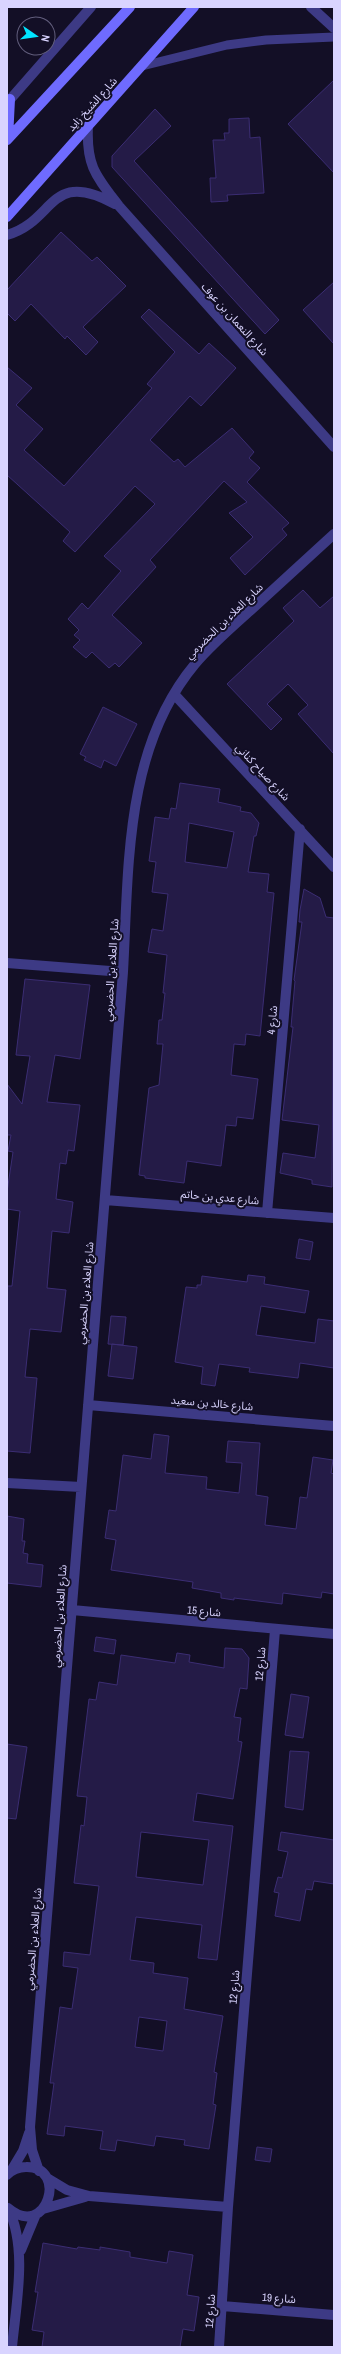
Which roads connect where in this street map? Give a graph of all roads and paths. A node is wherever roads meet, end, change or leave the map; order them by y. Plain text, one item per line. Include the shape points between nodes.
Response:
1 (91, 7) edge
2 (130, 7) edge
3 (194, 7) edge
4 (312, 7) edge
5 (334, 28) edge
6 (334, 37) edge
7 (142, 66) junction
8 (9, 101) edge
9 (88, 126) junction
10 (8, 140) edge
11 (119, 206) junction
12 (7, 218) edge
13 (7, 235) edge
14 (334, 448) edge
15 (334, 534) edge
16 (174, 694) junction
17 (300, 829) junction
18 (334, 867) edge
19 (7, 963) edge
20 (123, 972) junction
21 (104, 1200) junction
22 (267, 1213) junction
23 (334, 1218) edge
24 (88, 1405) junction
25 (334, 1426) edge
26 (7, 1483) edge
27 (81, 1488) junction
28 (72, 1610) junction
29 (275, 1630) junction
30 (334, 1634) edge
31 (30, 2127) junction
32 (39, 2171) junction
33 (8, 2174) edge
34 (47, 2178) junction
35 (89, 2196) junction
36 (228, 2207) junction
37 (8, 2208) edge
38 (39, 2211) junction
39 (19, 2256) junction
40 (222, 2306) junction
41 (334, 2314) edge
42 (12, 2347) edge
43 (219, 2347) edge

1 - 8 street
2 - 10 main road
3 - 7 main road, شارع الشيخ زايد
4 - 5 street
6 - 7 lane via 266,40 227,45
7 - 9 main road, شارع الشيخ زايد
8 - 10 main road
9 - 11 street, شارع النعمان بن عوف via 89,157 94,173
9 - 12 main road, شارع الشيخ زايد
11 - 13 street, شارع النعمان بن عوف via 82,192 65,194 50,202 24,229
11 - 14 street, شارع النعمان بن عوف
15 - 16 street, شارع العلاء بن الحضرمي via 211,647 195,664
16 - 17 street, شارع صياح كناني
16 - 20 street, شارع العلاء بن الحضرمي via 149,749 134,807
17 - 18 street, شارع صياح كناني
17 - 22 street, شارع 4
19 - 20 street
20 - 21 street, شارع العلاء بن الحضرمي
21 - 22 street, شارع عدي بن حاتم
21 - 24 street, شارع العلاء بن الحضرمي
22 - 23 street, شارع عدي بن حاتم
24 - 25 street, شارع خالد بن سعيد
24 - 27 street, شارع العلاء بن الحضرمي
26 - 27 street
27 - 28 street, شارع العلاء بن الحضرمي
28 - 29 street, شارع 15
28 - 31 street, شارع العلاء بن الحضرمي
29 - 30 street, شارع 15
29 - 36 street, شارع 12
31 - 32 street, شارع العلاء بن الحضرمي via 32,2150
31 - 33 street, شارع العلاء بن الحضرمي via 23,2151
32 - 33 street via 30,2167 20,2167
32 - 34 street
34 - 35 street via 67,2190
34 - 38 street via 50,2195
35 - 36 street
35 - 38 street via 65,2201
36 - 40 street, شارع 12
37 - 38 street via 21,2215
37 - 39 street via 15,2221
38 - 39 street via 26,2234
39 - 42 street
40 - 41 street, شارع 19
40 - 43 street, شارع 12

